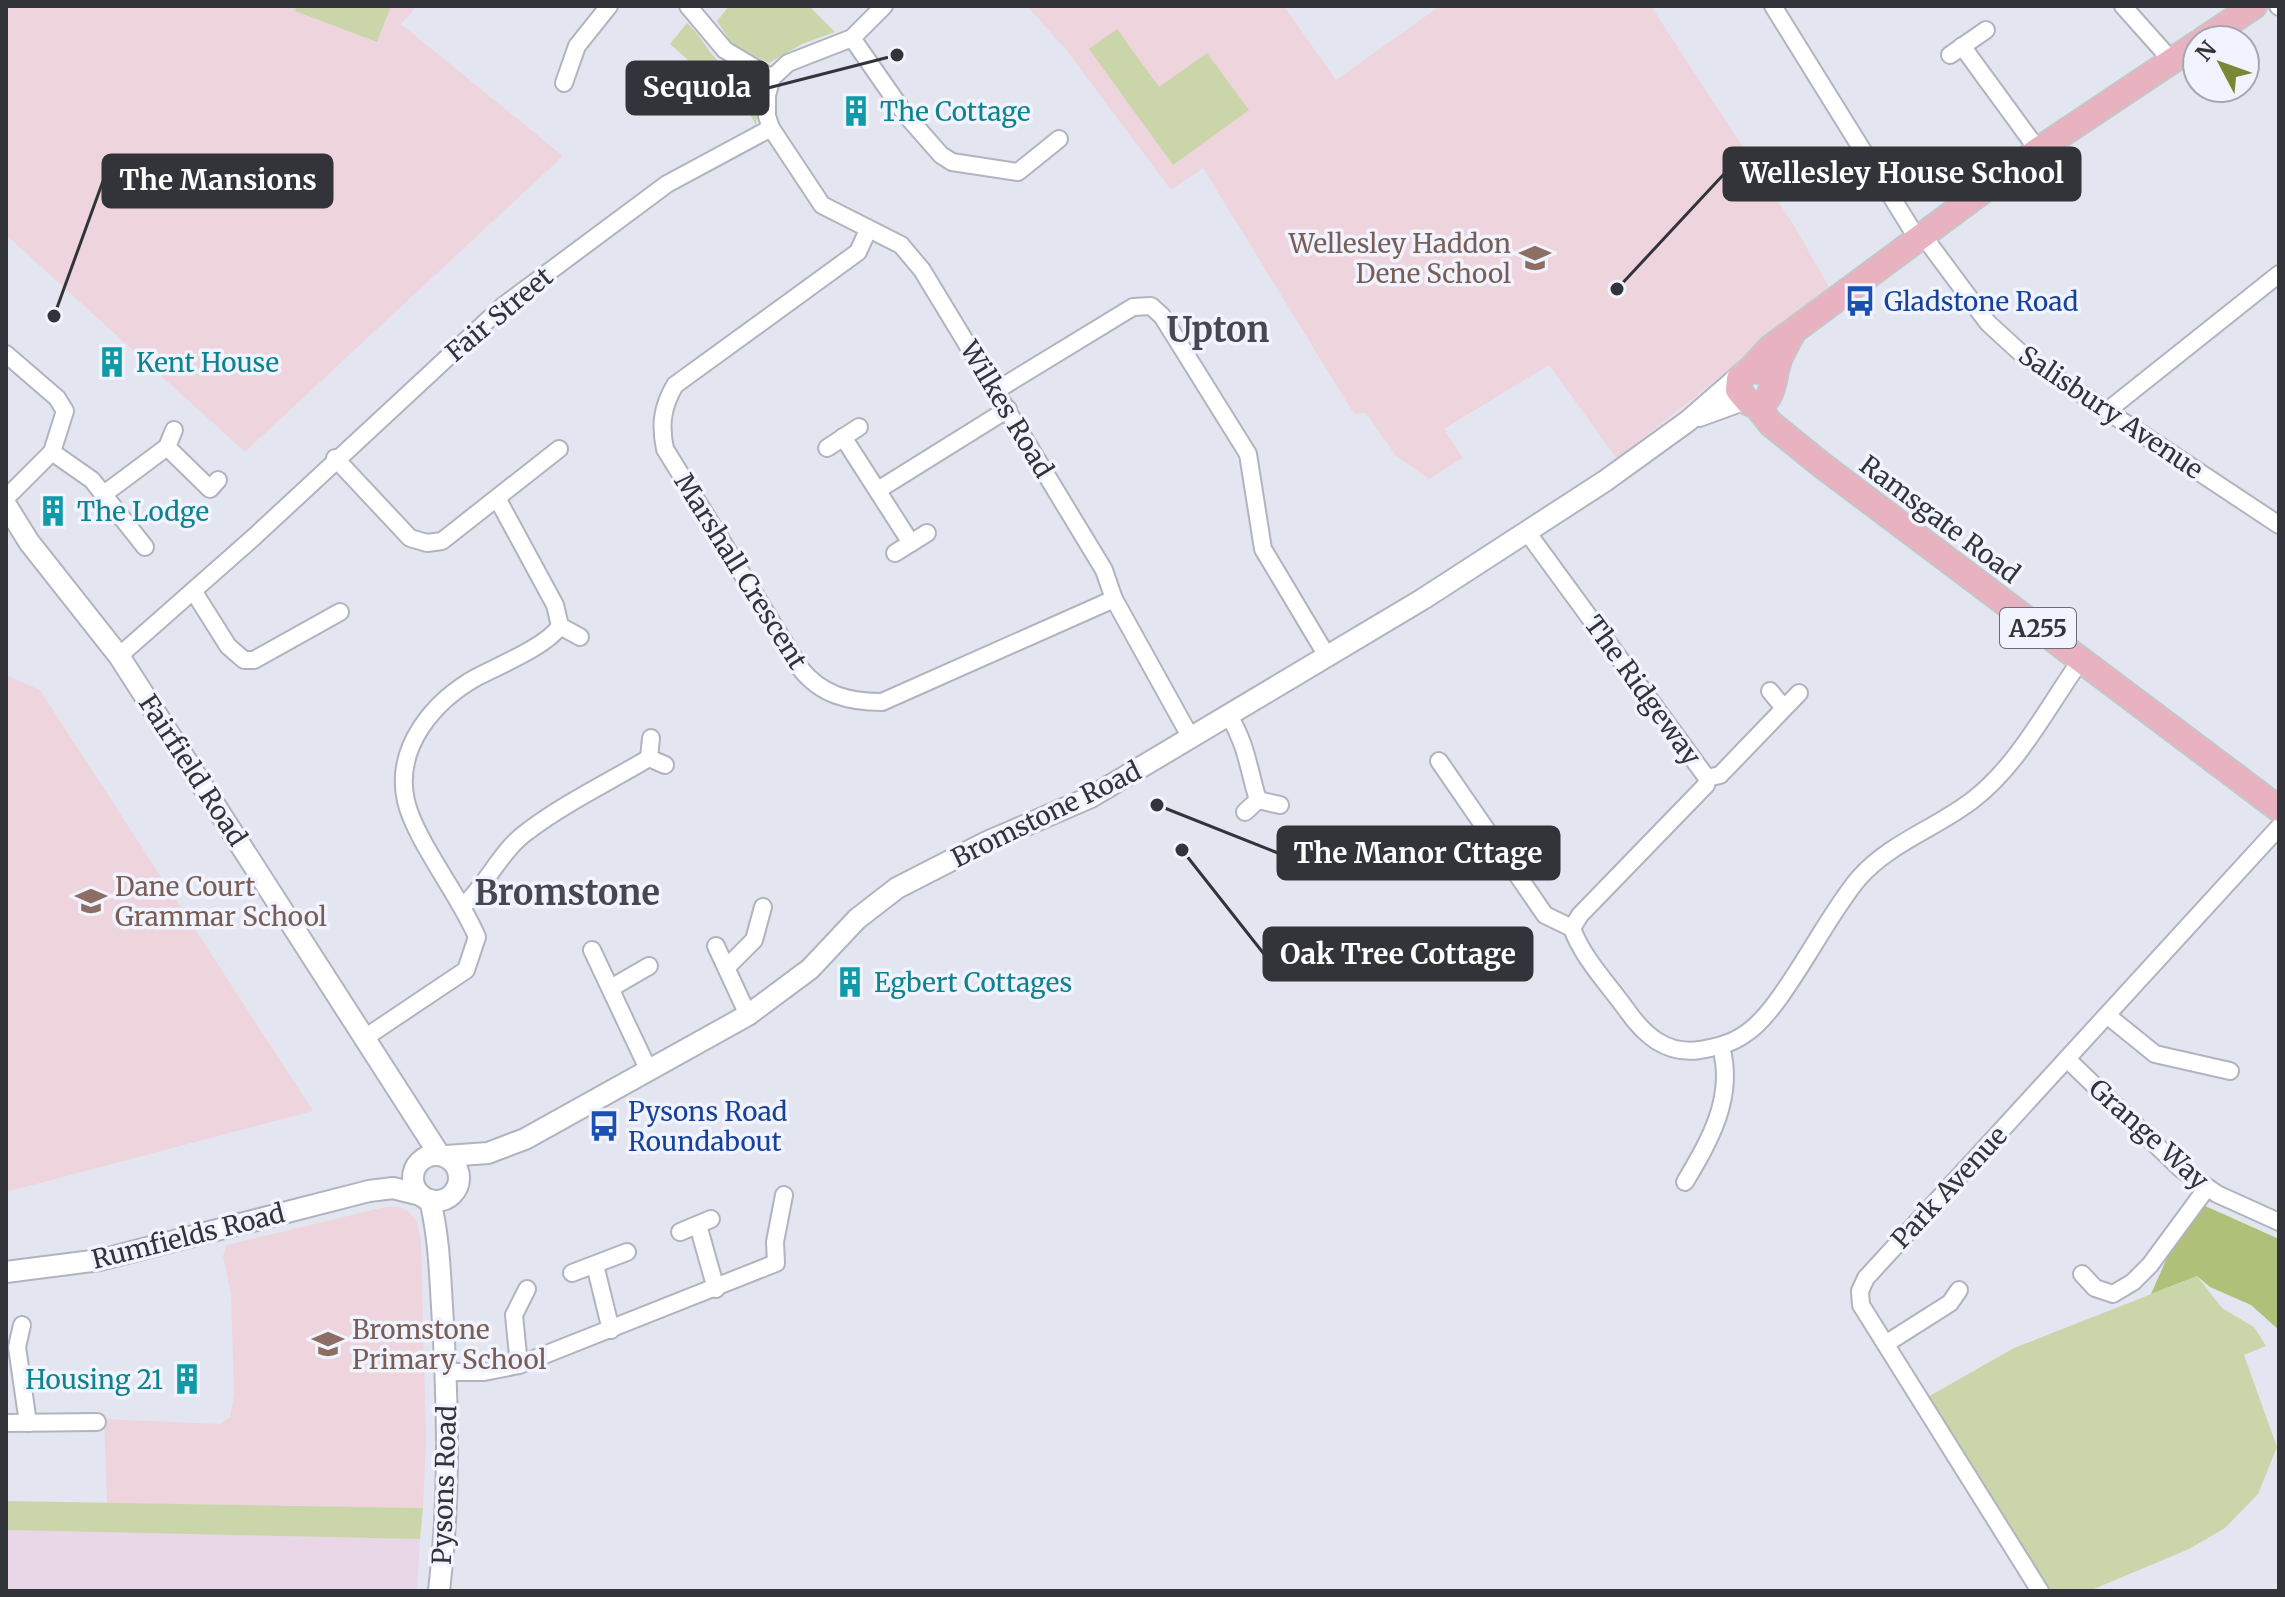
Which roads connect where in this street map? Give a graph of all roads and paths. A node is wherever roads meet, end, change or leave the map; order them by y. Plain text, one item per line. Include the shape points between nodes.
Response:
1 (609, 6) edge
2 (688, 6) edge
3 (884, 6) edge
4 (1773, 6) edge
5 (2123, 6) edge
6 (2254, 6) edge
7 (2227, 24) edge
8 (1986, 30) dead end
9 (852, 38) junction
10 (2181, 55) edge
11 (2172, 61) junction
12 (772, 78) junction
13 (564, 83) dead end
14 (771, 128) junction
15 (1059, 139) dead end
16 (2038, 150) junction
17 (868, 230) junction
18 (1923, 242) junction
19 (2279, 274) edge
20 (1793, 332) junction
21 (6, 354) edge
22 (1747, 371) junction
23 (997, 390) junction
24 (1760, 395) junction
25 (1008, 409) junction
26 (2107, 411) junction
27 (1688, 421) junction
28 (859, 427) dead end
29 (174, 430) dead end
30 (843, 437) junction
31 (167, 447) junction
32 (827, 448) dead end
33 (560, 450) dead end
34 (52, 452) junction
35 (335, 458) junction
36 (218, 480) dead end
37 (878, 490) junction
38 (104, 494) junction
39 (6, 498) edge
40 (497, 498) junction
41 (6, 505) edge
42 (2279, 525) edge
43 (1527, 532) junction
44 (927, 533) dead end
45 (911, 543) junction
46 (145, 547) dead end
47 (895, 553) dead end
48 (194, 592) junction
49 (1114, 599) junction
50 (340, 612) dead end
51 (560, 626) junction
52 (580, 637) dead end
53 (119, 656) junction
54 (1327, 656) junction
55 (2081, 660) junction
56 (1770, 691) dead end
57 (1799, 693) dead end
58 (1783, 707) junction
59 (1229, 716) junction
60 (651, 738) dead end
61 (1191, 738) junction
62 (649, 758) junction
63 (1439, 761) dead end
64 (665, 765) dead end
65 (1707, 778) junction
66 (1258, 800) junction
67 (1280, 805) dead end
68 (2279, 809) edge
69 (1245, 812) dead end
70 (2279, 827) edge
71 (464, 905) junction
72 (763, 907) dead end
73 (1572, 928) junction
74 (716, 946) dead end
75 (592, 950) dead end
76 (649, 966) dead end
77 (727, 967) junction
78 (611, 988) junction
79 (748, 1015) junction
80 (2108, 1016) junction
81 (366, 1037) junction
82 (1721, 1047) junction
83 (2067, 1059) junction
84 (649, 1071) junction
85 (2230, 1071) dead end
86 (417, 1126) junction
87 (488, 1153) junction
88 (442, 1155) junction
89 (416, 1166) junction
90 (1685, 1182) dead end
91 (2206, 1189) junction
92 (369, 1191) junction
93 (440, 1192) junction
94 (784, 1195) dead end
95 (2279, 1222) edge
96 (680, 1232) dead end
97 (627, 1252) dead end
98 (595, 1265) junction
99 (6, 1272) edge
100 (572, 1273) dead end
101 (2082, 1274) dead end
102 (527, 1289) dead end
103 (716, 1289) junction
104 (1955, 1301) dead end
105 (22, 1325) dead end
106 (611, 1330) junction
107 (1887, 1343) junction
108 (519, 1365) junction
109 (447, 1372) junction
110 (97, 1422) dead end
111 (6, 1423) edge
112 (28, 1423) junction
113 (439, 1591) edge
114 (2040, 1591) edge

1 - 13 street via 577,46
2 - 12 street via 725,50
3 - 9 street
4 - 18 street
5 - 11 street
6 - 7 main road
8 - 16 street via 1956,50
9 - 12 street via 788,63
9 - 15 street via 941,155 952,162 1020,179
10 - 11 main road
11 - 16 main road
12 - 14 street via 767,95
14 - 17 street, Wilkes Road via 822,205
14 - 35 street, Fair Street via 667,184 503,306
16 - 18 main road
17 - 23 street, Wilkes Road via 901,245 922,270
17 - 49 street, Marshall Crescent via 858,252 675,385 660,428 665,449 800,668 830,694 882,702
18 - 20 main road
18 - 26 street, Salisbury Avenue via 1988,323 2024,356
19 - 26 street
20 - 22 main road
20 - 24 main road
21 - 34 street via 65,411
22 - 24 main road via 1737,384
22 - 27 street, Bromstone Road
23 - 25 street, Wilkes Road
23 - 54 street via 1133,307 1151,306 1248,454 1263,549
24 - 27 street, Bromstone Road
24 - 55 main road, Ramsgate Road / A255 via 1771,424
25 - 37 street
25 - 49 street, Wilkes Road via 1104,570
26 - 42 street, Salisbury Avenue
27 - 43 street, Bromstone Road
28 - 30 street
29 - 31 street
30 - 32 street
30 - 37 street
31 - 36 street via 210,489
31 - 38 street
33 - 40 street
34 - 38 street
34 - 39 street
35 - 40 street via 410,538 427,543 442,541
35 - 48 street, Fair Street
37 - 45 street
38 - 46 street
40 - 51 street via 555,605
41 - 53 street, Fairfield Road
43 - 54 street, Bromstone Road
43 - 65 street, The Ridgeway
44 - 45 street
45 - 47 street
48 - 50 street via 228,646 244,660 307,640
48 - 53 street, Fair Street
49 - 61 street, Wilkes Road
51 - 52 street
51 - 71 street via 547,639 463,685 431,711 416,737 406,771 406,801
53 - 81 street, Fairfield Road
54 - 59 street, Bromstone Road
55 - 68 main road, Ramsgate Road / A255
55 - 82 street via 1997,779 1860,877 1765,1017
56 - 58 street
57 - 58 street
58 - 65 street via 1720,775
59 - 61 street, Bromstone Road
59 - 66 street via 1245,742
60 - 62 street
61 - 79 street, Bromstone Road via 1091,797 897,888 857,919 810,969
62 - 64 street
62 - 71 street via 526,831
63 - 73 street via 1456,771 1545,915
65 - 73 street, The Ridgeway
66 - 67 street
66 - 69 street
70 - 80 street, Park Avenue
71 - 81 street via 477,937 466,970
72 - 77 street via 754,940
73 - 82 street via 1638,1027 1655,1042 1684,1052
74 - 77 street
75 - 78 street
76 - 78 street
77 - 79 street
78 - 84 street
79 - 84 street, Bromstone Road
80 - 83 street, Park Avenue
80 - 85 street via 2155,1054
81 - 86 street, Fairfield Road
82 - 90 street via 1725,1087 1719,1119
83 - 91 street, Grange Way
83 - 107 street, Park Avenue via 1866,1278 1861,1305
84 - 87 street, Bromstone Road via 525,1139
86 - 88 street, Fairfield Road
86 - 89 street, Fairfield Road
87 - 88 street, Bromstone Road
87 - 93 street, Bromstone Road
88 - 89 street, Bromstone Road
88 - 93 street, Fairfield Road via 455,1164
89 - 92 street, Rumfields Road
89 - 93 street, Fairfield Road via 413,1183
91 - 95 street, Grange Way
91 - 101 street via 2133,1282 2113,1294 2090,1294
92 - 93 street, Rumfields Road
92 - 99 street, Rumfields Road via 100,1260
93 - 109 street, Pysons Road
94 - 103 street via 776,1263
96 - 103 street via 704,1222
97 - 98 street
98 - 100 street
98 - 106 street
102 - 108 street via 514,1315
103 - 106 street
104 - 107 street
105 - 112 street via 17,1347
106 - 108 street
107 - 114 street, Park Avenue
108 - 109 street
109 - 113 street, Pysons Road via 447,1524
110 - 112 street
111 - 112 street

